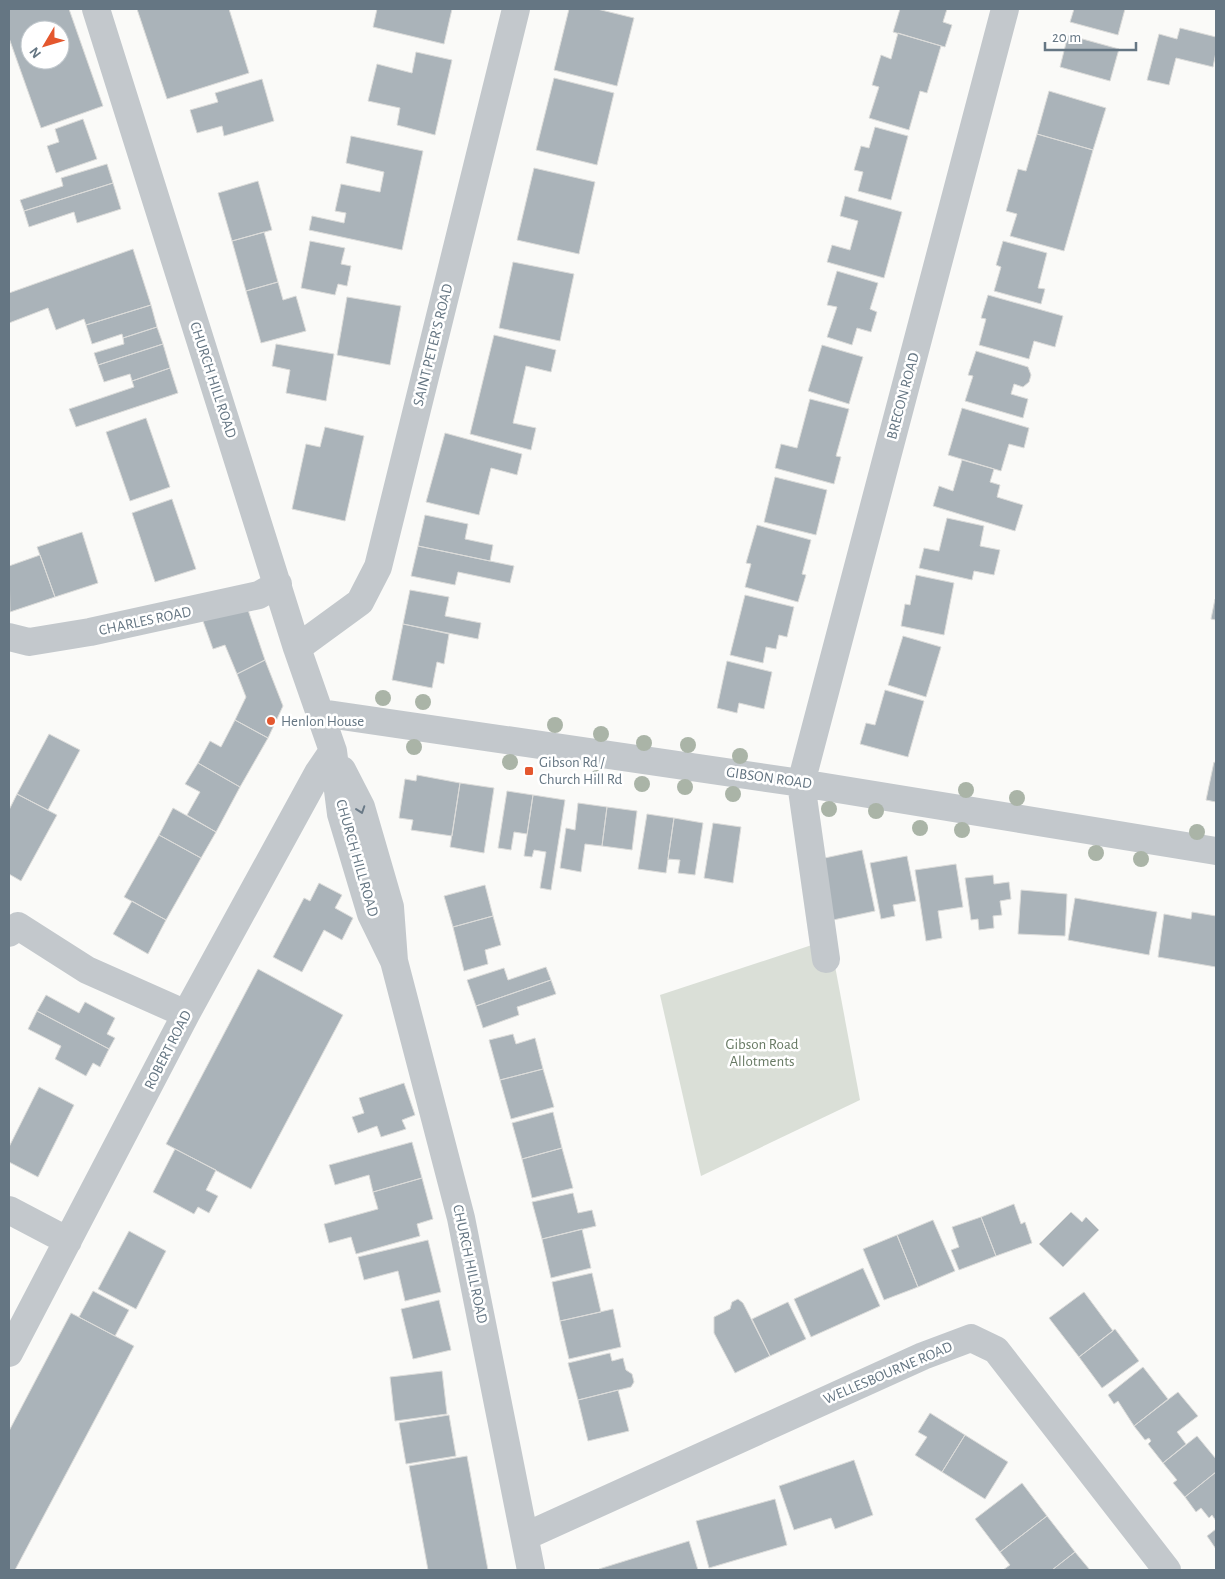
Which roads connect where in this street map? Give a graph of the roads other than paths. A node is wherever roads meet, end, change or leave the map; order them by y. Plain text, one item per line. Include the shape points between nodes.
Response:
1 (96, 9) edge
2 (516, 9) edge
3 (1005, 9) edge
4 (278, 584) junction
5 (9, 637) edge
6 (297, 648) junction
7 (322, 713) junction
8 (333, 751) junction
9 (801, 782) junction
10 (1216, 851) edge
11 (9, 933) edge
12 (826, 959) dead end
13 (186, 1014) junction
14 (9, 1210) edge
15 (68, 1242) junction
16 (9, 1353) edge
17 (526, 1536) junction
18 (531, 1570) edge
19 (1167, 1570) edge

1 - 4 street, CHURCH HILL ROAD
2 - 6 street, SAINT PETER'S ROAD via 378,567 360,602
3 - 9 street, BRECON ROAD
4 - 5 street, CHARLES ROAD via 259,595 90,632 28,642
4 - 6 street, CHURCH HILL ROAD
6 - 7 street, CHURCH HILL ROAD
7 - 8 street, CHURCH HILL ROAD
7 - 9 street, GIBSON ROAD
8 - 13 street, ROBERT ROAD
8 - 17 street, CHURCH HILL ROAD via 361,807 390,906 394,961 461,1218
9 - 10 street, GIBSON ROAD
9 - 12 street
11 - 13 street via 18,926 87,970
13 - 15 street, ROBERT ROAD
14 - 15 street
15 - 16 street, ROBERT ROAD
17 - 18 street, CHURCH HILL ROAD
17 - 19 street, WELLESBOURNE ROAD via 923,1356 972,1338 996,1350

